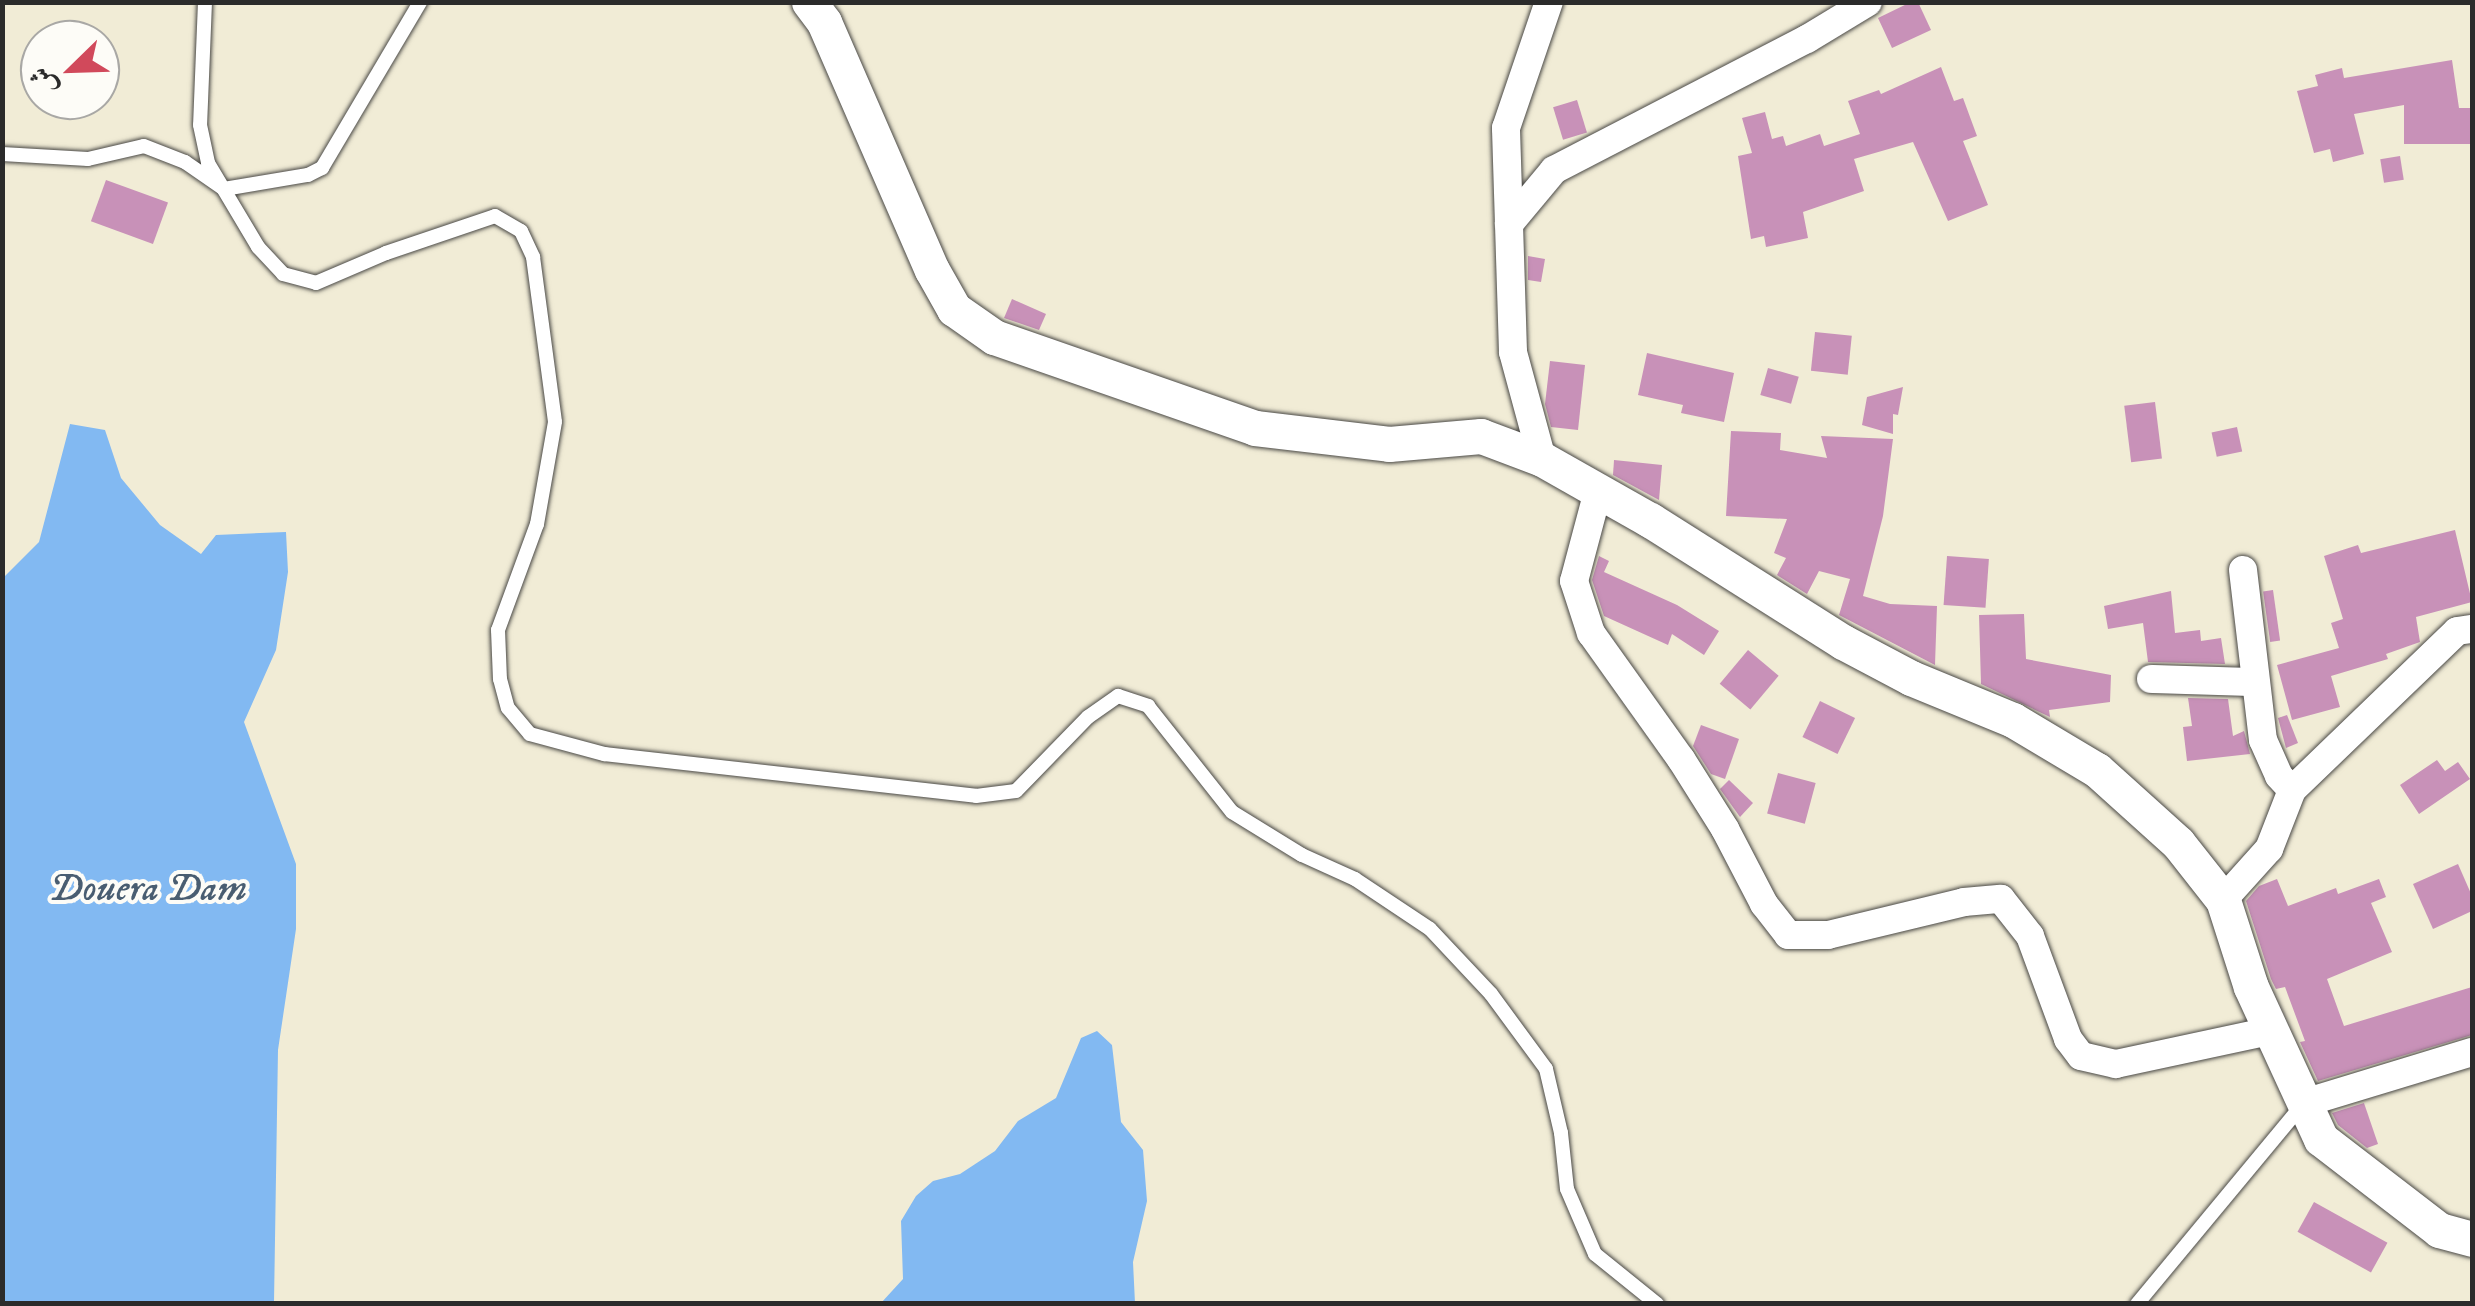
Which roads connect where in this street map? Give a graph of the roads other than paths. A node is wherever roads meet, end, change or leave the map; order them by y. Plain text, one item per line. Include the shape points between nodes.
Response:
1 (205, 2) edge
2 (420, 2) edge
3 (808, 2) edge
4 (1549, 2) edge
5 (1868, 2) edge
6 (2, 154) edge
7 (224, 189) junction
8 (1509, 224) junction
9 (1542, 458) junction
10 (1598, 491) junction
11 (2242, 570) dead end
12 (2472, 629) edge
13 (2152, 680) dead end
14 (2253, 682) junction
15 (2292, 790) junction
16 (2222, 900) junction
17 (2270, 1031) junction
18 (2472, 1052) edge
19 (2304, 1104) junction
20 (2472, 1239) edge
21 (1657, 1304) edge
22 (2137, 1304) edge

1 - 7 lane via 200,125 208,164
2 - 7 lane via 322,168
3 - 9 street via 824,22 932,270 954,309 994,337 1255,428 1389,444 1482,436
4 - 8 street via 1506,128
5 - 8 street via 1554,170
6 - 7 lane via 88,160 144,146 185,162
7 - 21 lane via 283,274 316,283 495,216 521,231 533,257 554,422 536,524 498,630 508,708 530,734 604,754 976,796 1016,791 1088,717 1118,696 1148,706 1232,812 1430,928 1491,994 1546,1069 1567,1189 1595,1254
8 - 9 street via 1513,352
9 - 10 street
10 - 16 street via 1842,642 2014,720 2097,770 2178,842
10 - 17 street via 1574,582 1591,633 1681,759 1788,935 1828,935 2001,899 2030,936 2068,1039 2081,1056 2116,1064
11 - 14 street
12 - 15 street via 2457,631
13 - 14 street
14 - 15 street via 2264,740
15 - 16 street via 2269,849
16 - 17 street
17 - 19 street
18 - 19 street
19 - 20 street via 2321,1138 2374,1184 2439,1230
19 - 22 lane

